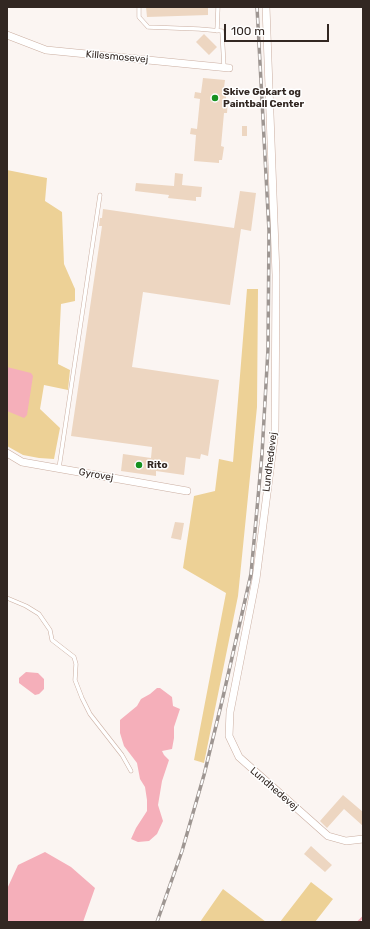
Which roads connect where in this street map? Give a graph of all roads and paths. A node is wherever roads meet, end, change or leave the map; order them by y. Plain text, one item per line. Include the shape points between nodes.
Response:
1 (139, 7) edge
2 (218, 7) edge
3 (266, 7) edge
4 (217, 31) junction
5 (7, 35) edge
6 (226, 67) joint
7 (100, 195) dead end
8 (7, 453) edge
9 (59, 468) junction
10 (187, 491) dead end
11 (7, 598) edge
12 (131, 771) dead end
13 (363, 839) edge

1 - 4 lane via 139,17 148,27
2 - 4 lane
3 - 13 street, Lundhedevej via 276,275 274,431 256,579 230,712 229,736 239,758 328,836 346,841
4 - 6 lane via 222,31
5 - 6 street, Killesmosevej via 46,50
7 - 9 lane
8 - 9 street, Gyrovej via 22,462
9 - 10 street, Gyrovej
11 - 12 lane via 39,614 50,630 52,640 74,657 75,680 82,698 90,714 122,755

